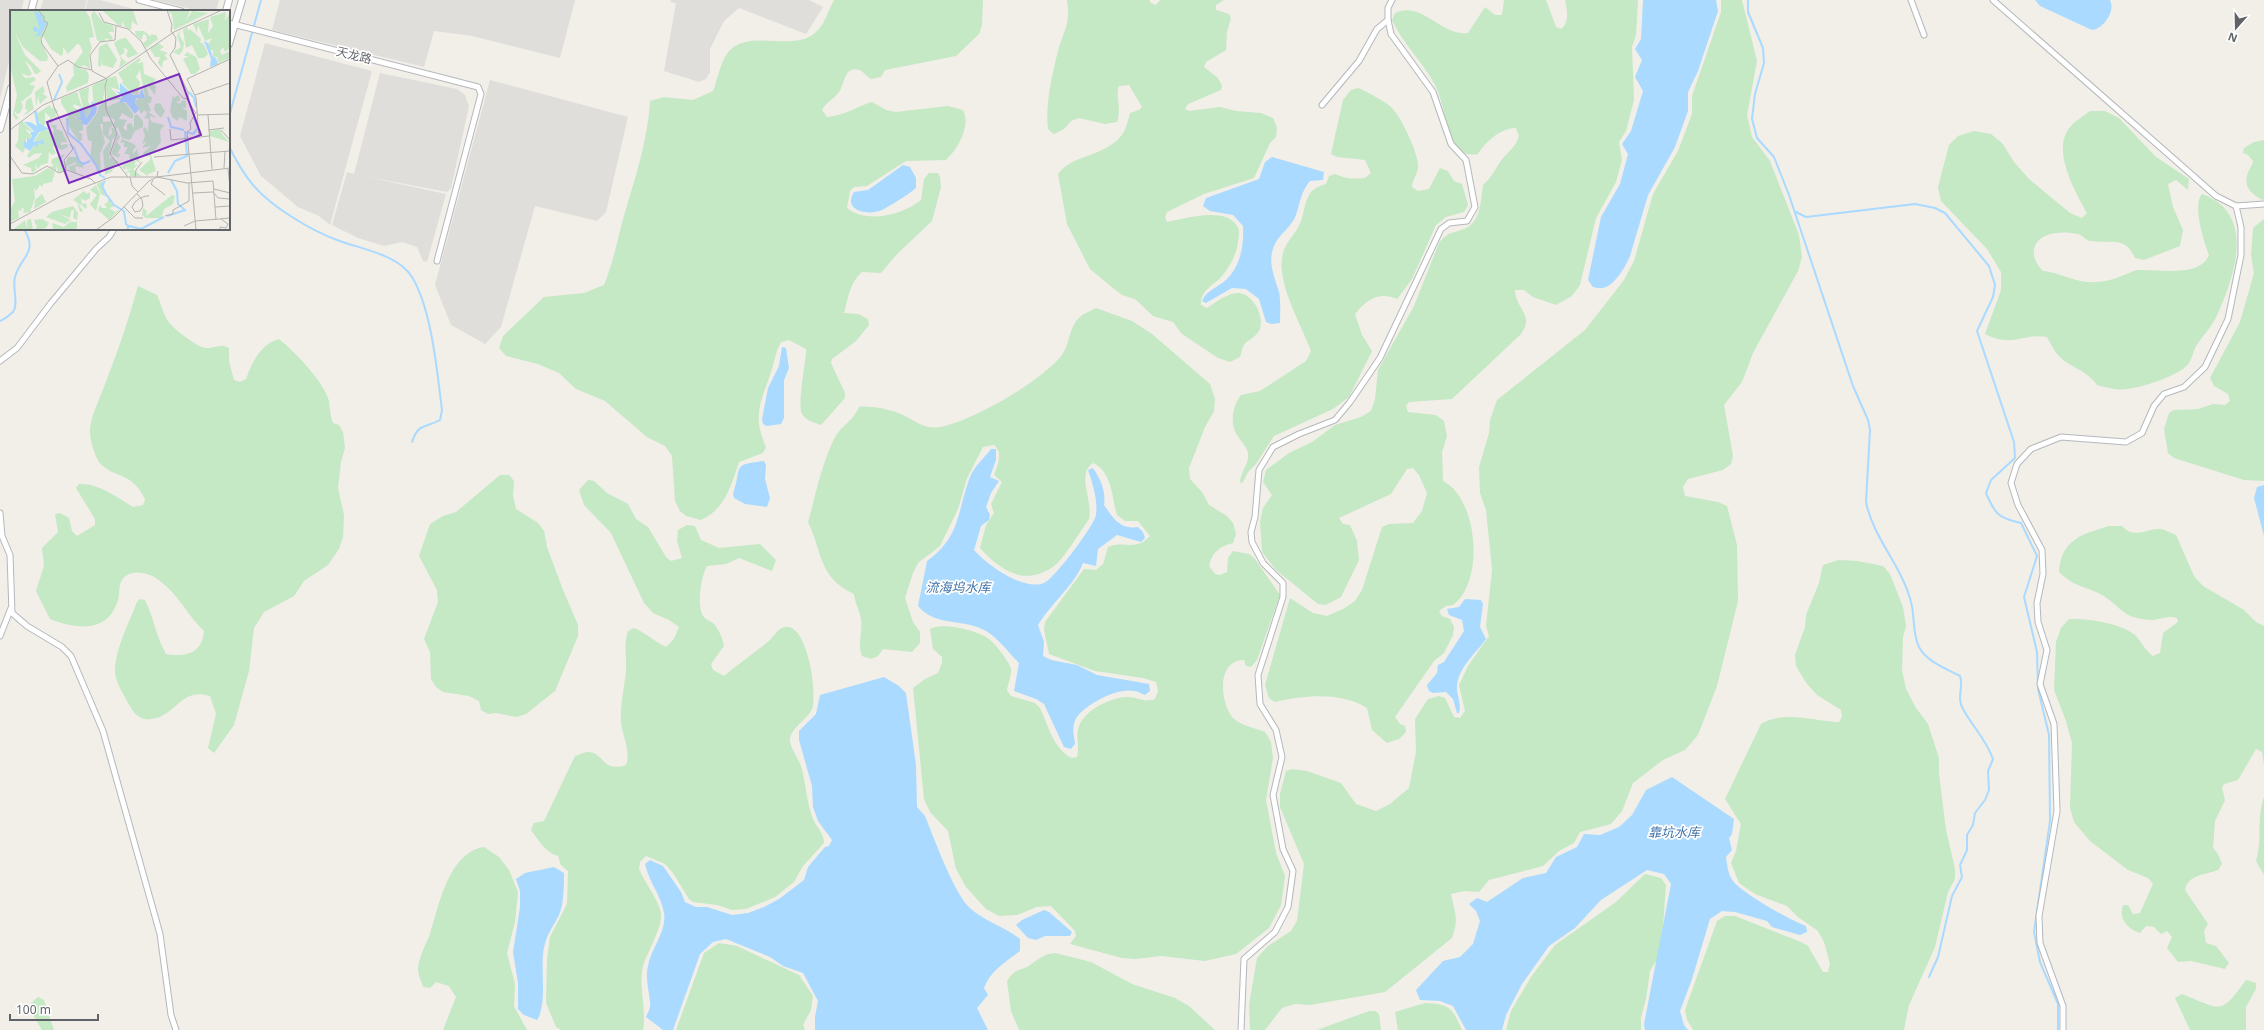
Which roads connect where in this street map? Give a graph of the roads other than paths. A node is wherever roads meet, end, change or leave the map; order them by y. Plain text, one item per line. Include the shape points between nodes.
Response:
1 (34, 0) edge
2 (139, 0) edge
3 (229, 0) edge
4 (242, 0) edge
5 (1392, 0) edge
6 (1911, 0) edge
7 (1993, 0) edge
8 (31, 10) edge
9 (177, 10) edge
10 (226, 10) edge
11 (1388, 20) junction
12 (232, 24) edge
13 (1924, 35) dead end
14 (230, 37) edge
15 (10, 92) edge
16 (1322, 105) dead end
17 (0, 129) edge
18 (2264, 204) edge
19 (2236, 206) junction
20 (113, 230) edge
21 (436, 261) dead end
22 (0, 361) edge
23 (0, 513) edge
24 (11, 607) junction
25 (0, 636) edge
26 (176, 1030) edge
27 (1241, 1030) edge
28 (2063, 1030) edge

1 - 8 street
2 - 9 street
3 - 10 street
4 - 12 street
5 - 11 street via 1388,8
6 - 13 street
7 - 19 street via 2216,196
11 - 16 street via 1377,29 1359,61
11 - 27 street via 1391,34 1433,92 1451,144 1466,160 1475,207 1467,221 1450,223 1438,232 1380,358 1350,402 1335,420 1273,447 1257,475 1252,542 1263,563 1280,579 1284,587 1283,598 1258,675 1260,704 1276,730 1282,757 1273,795 1283,849 1293,871 1288,907 1275,932 1244,959
12 - 14 street
12 - 21 street, 天龙路 via 478,87 481,94
15 - 17 street
18 - 19 street
19 - 28 street via 2241,227 2241,255 2228,319 2205,367 2184,388 2164,394 2154,406 2142,433 2126,442 2061,437 2031,449 2017,464 2011,483 2018,504 2042,550 2043,574 2037,603 2038,622 2047,650 2040,684 2054,724 2057,811 2039,916 2040,943 2063,1006
20 - 22 street via 51,303 17,348
23 - 24 street via 2,536 10,555
24 - 25 street
24 - 26 street via 12,613 27,626 72,656 103,731 160,934 171,1015

